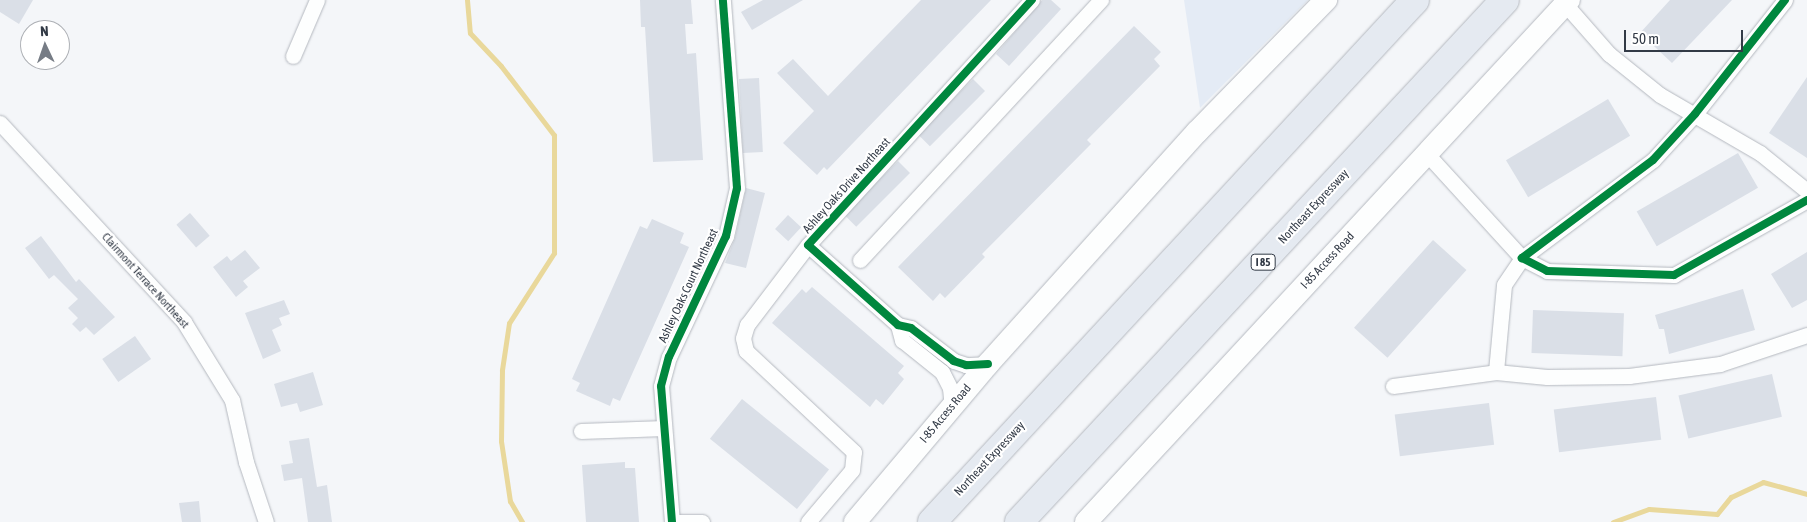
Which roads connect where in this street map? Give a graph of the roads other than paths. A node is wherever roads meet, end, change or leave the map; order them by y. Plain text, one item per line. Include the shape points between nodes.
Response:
1 (317, 0) edge
2 (723, 0) edge
3 (1032, 0) edge
4 (1101, 0) edge
5 (1326, 0) edge
6 (1415, 0) edge
7 (1505, 0) edge
8 (1785, 0) edge
9 (1567, 2) edge
10 (293, 56) dead end
11 (1695, 114) junction
12 (0, 123) edge
13 (1427, 154) junction
14 (1807, 191) edge
15 (1807, 200) edge
16 (808, 245) junction
17 (1522, 258) junction
18 (860, 260) dead end
19 (1807, 335) edge
20 (928, 351) junction
21 (988, 364) junction
22 (1496, 372) junction
23 (1393, 386) dead end
24 (952, 406) junction
25 (664, 428) junction
26 (581, 431) dead end
27 (266, 522) edge
28 (673, 522) edge
29 (702, 522) edge
30 (808, 522) edge
31 (855, 522) edge
32 (932, 522) edge
33 (1018, 522) edge
34 (1086, 522) edge

1 - 10 street
2 - 25 street, Ashley Oaks Court Northeast via 738,188 726,236 669,357 661,386
3 - 16 street, Ashley Oaks Drive Northeast
4 - 18 street
5 - 21 main road, I-85 Access Road via 1197,132
6 - 32 highway, Northeast Expressway
7 - 33 highway, Northeast Expressway / I 85
8 - 11 street
9 - 11 street via 1609,54 1660,95
9 - 13 main road, I-85 Access Road
11 - 14 street via 1760,153
11 - 17 street via 1653,160
12 - 27 street, Clairmont Terrace Northeast via 184,322 232,400 246,462
13 - 17 street
13 - 34 main road, I-85 Access Road
15 - 17 street via 1674,275 1547,271
16 - 20 street, Ashley Oaks Drive Northeast via 898,325 910,328
16 - 30 street via 747,325 742,338 746,352 854,452 852,470
17 - 22 street via 1504,285
19 - 22 street via 1720,364 1630,376 1547,377
20 - 21 street, Ashley Oaks Drive Northeast via 966,365
20 - 24 street, Ashley Oaks Drive Northeast via 947,379
21 - 24 main road, I-85 Access Road
22 - 23 street
24 - 31 main road, I-85 Access Road
25 - 26 street
25 - 28 street, Ashley Oaks Court Northeast
28 - 29 street

